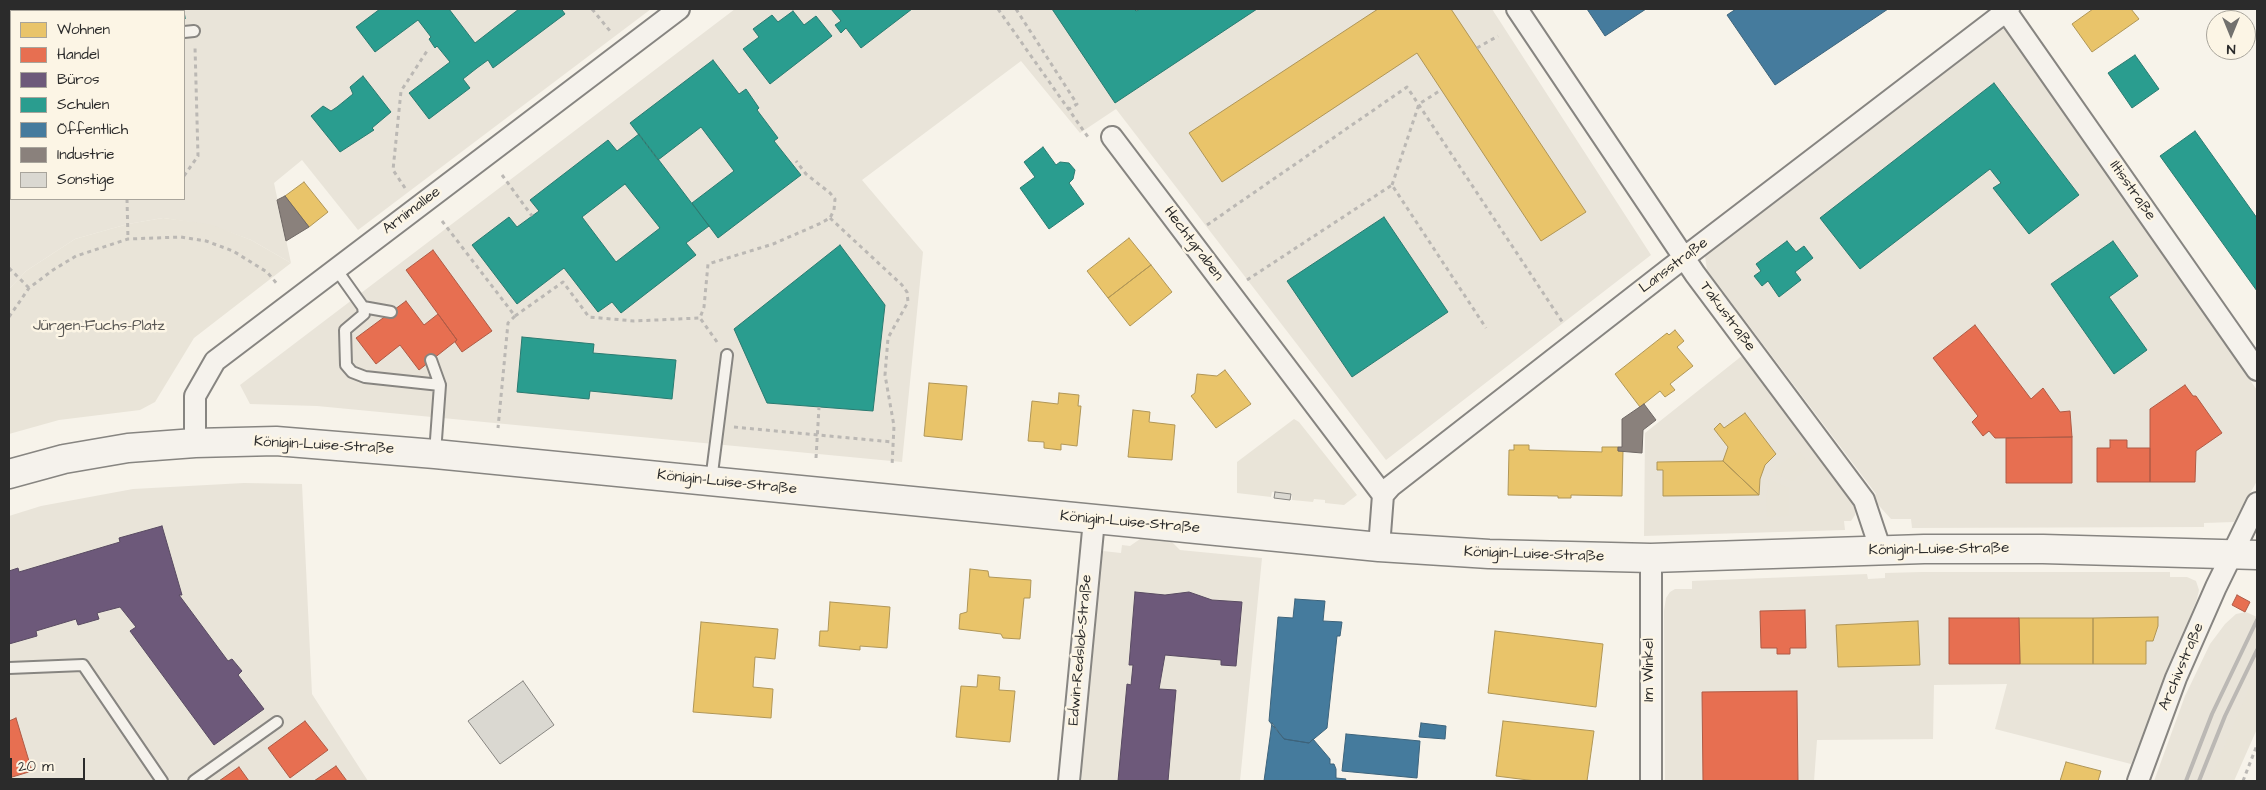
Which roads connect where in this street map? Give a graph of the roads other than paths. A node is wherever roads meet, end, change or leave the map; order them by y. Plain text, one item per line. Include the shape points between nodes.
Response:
1 (679, 9) edge
2 (1517, 9) edge
3 (2008, 10) edge
4 (1112, 137) road end
5 (1684, 258) junction
6 (336, 269) junction
7 (363, 306) junction
8 (391, 312) dead end
9 (727, 355) road end
10 (431, 360) dead end
11 (2257, 370) edge
12 (440, 385) junction
13 (195, 443) junction
14 (435, 454) junction
15 (9, 474) edge
16 (711, 482) junction
17 (1383, 495) junction
18 (2257, 503) edge
19 (1094, 520) junction
20 (1379, 547) junction
21 (1881, 551) junction
22 (2244, 555) edge
23 (1651, 558) junction
24 (9, 668) edge
25 (277, 722) dead end
26 (162, 781) edge
27 (194, 781) edge
28 (1069, 781) edge
29 (1651, 781) edge
30 (2138, 781) edge

1 - 6 street, Arnimallee
2 - 5 street, Takustraße
3 - 5 street, Lansstraße
3 - 11 street, Iltisstraße
4 - 17 street, Hechtgraben
5 - 17 street, Lansstraße
5 - 21 street, Takustraße via 1864,500
6 - 7 lane
6 - 13 street, Arnimallee via 215,361 195,396
7 - 8 lane
7 - 12 lane via 364,314 345,330 346,364 352,372 364,377
9 - 16 lane
10 - 12 lane
12 - 14 lane
13 - 14 main road, Königin-Luise-Straße via 276,441
13 - 15 main road, Königin-Luise-Straße via 97,453
14 - 16 main road, Königin-Luise-Straße
16 - 19 main road, Königin-Luise-Straße
17 - 20 street
18 - 22 street, Archivstraße
19 - 20 main road, Königin-Luise-Straße
19 - 28 street, Edwin-Redslob-Straße
20 - 23 main road, Königin-Luise-Straße via 1489,554
21 - 22 main road, Königin-Luise-Straße via 2043,549
21 - 23 main road, Königin-Luise-Straße
22 - 30 street, Archivstraße via 2176,678
23 - 29 street, Im Winkel
24 - 26 lane via 82,665
25 - 27 lane

